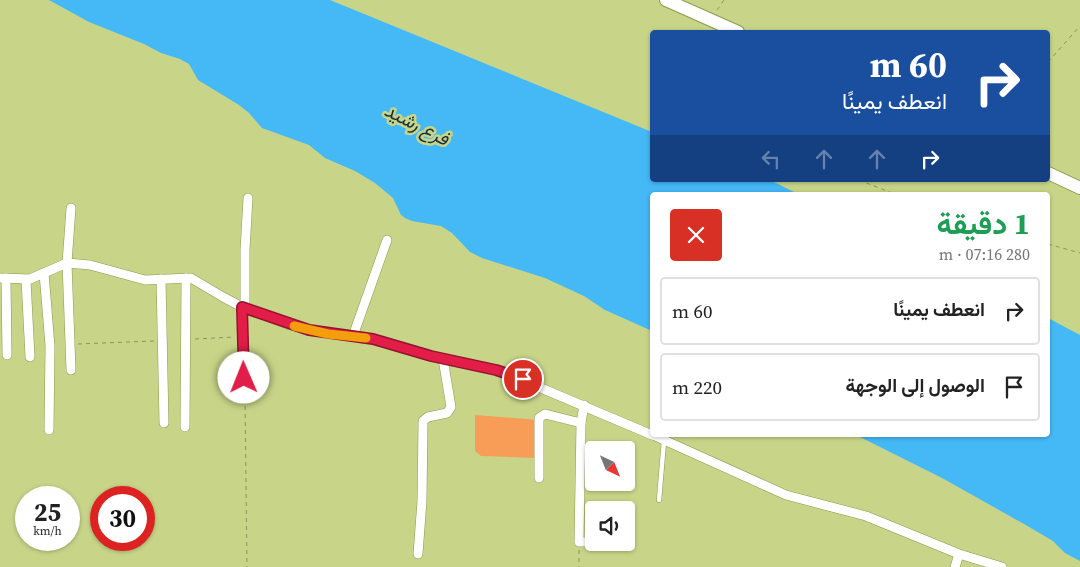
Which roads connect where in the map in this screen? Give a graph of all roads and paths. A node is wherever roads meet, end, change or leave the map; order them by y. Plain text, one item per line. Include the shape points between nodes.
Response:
1 (666, 0) edge
2 (1080, 26) edge
3 (734, 30) edge
4 (1050, 60) edge
5 (1050, 174) edge
6 (864, 182) edge
7 (1080, 188) edge
8 (889, 192) edge
9 (248, 198) dead end
10 (71, 208) dead end
11 (387, 240) dead end
12 (1050, 245) edge
13 (1080, 253) edge
14 (67, 263) junction
15 (44, 273) junction
16 (3, 278) edge
17 (186, 278) junction
18 (161, 279) junction
19 (26, 280) junction
20 (243, 307) junction
21 (3, 315) edge
22 (243, 336) junction
23 (354, 336) junction
24 (185, 339) junction
25 (163, 340) junction
26 (71, 345) junction
27 (7, 355) dead end
28 (30, 357) dead end
29 (443, 359) junction
30 (71, 370) dead end
31 (244, 389) joint
32 (584, 405) junction
33 (164, 423) dead end
34 (580, 423) junction
35 (186, 427) dead end
36 (49, 430) dead end
37 (650, 434) edge
38 (657, 437) edge
39 (664, 440) junction
40 (539, 478) dead end
41 (659, 500) dead end
42 (579, 542) junction
43 (585, 542) edge
44 (418, 554) dead end
45 (959, 554) junction
46 (248, 567) edge
47 (579, 567) edge
48 (955, 567) edge
49 (1002, 567) edge

1 - 3 street
2 - 4 path
5 - 7 street
6 - 8 path
9 - 20 street
10 - 14 street
11 - 23 street
12 - 13 path
14 - 15 street
14 - 18 street via 137,279
14 - 26 street
15 - 19 street
15 - 36 street via 50,346
16 - 19 street
16 - 21 street
17 - 18 street
17 - 20 street
17 - 24 street
18 - 25 street
19 - 28 street
20 - 22 street
20 - 23 street via 309,330
21 - 27 street
22 - 24 path
22 - 31 street
23 - 29 street
24 - 35 street
25 - 26 path
25 - 33 street
26 - 30 street
29 - 32 street via 508,374
29 - 44 street via 451,407 423,421
31 - 46 path
32 - 34 street
32 - 37 street
34 - 40 street via 544,414 539,418
34 - 42 street
38 - 39 street
39 - 41 lane
39 - 45 street via 786,495 866,516
42 - 43 street
42 - 47 path
45 - 48 street
45 - 49 street

